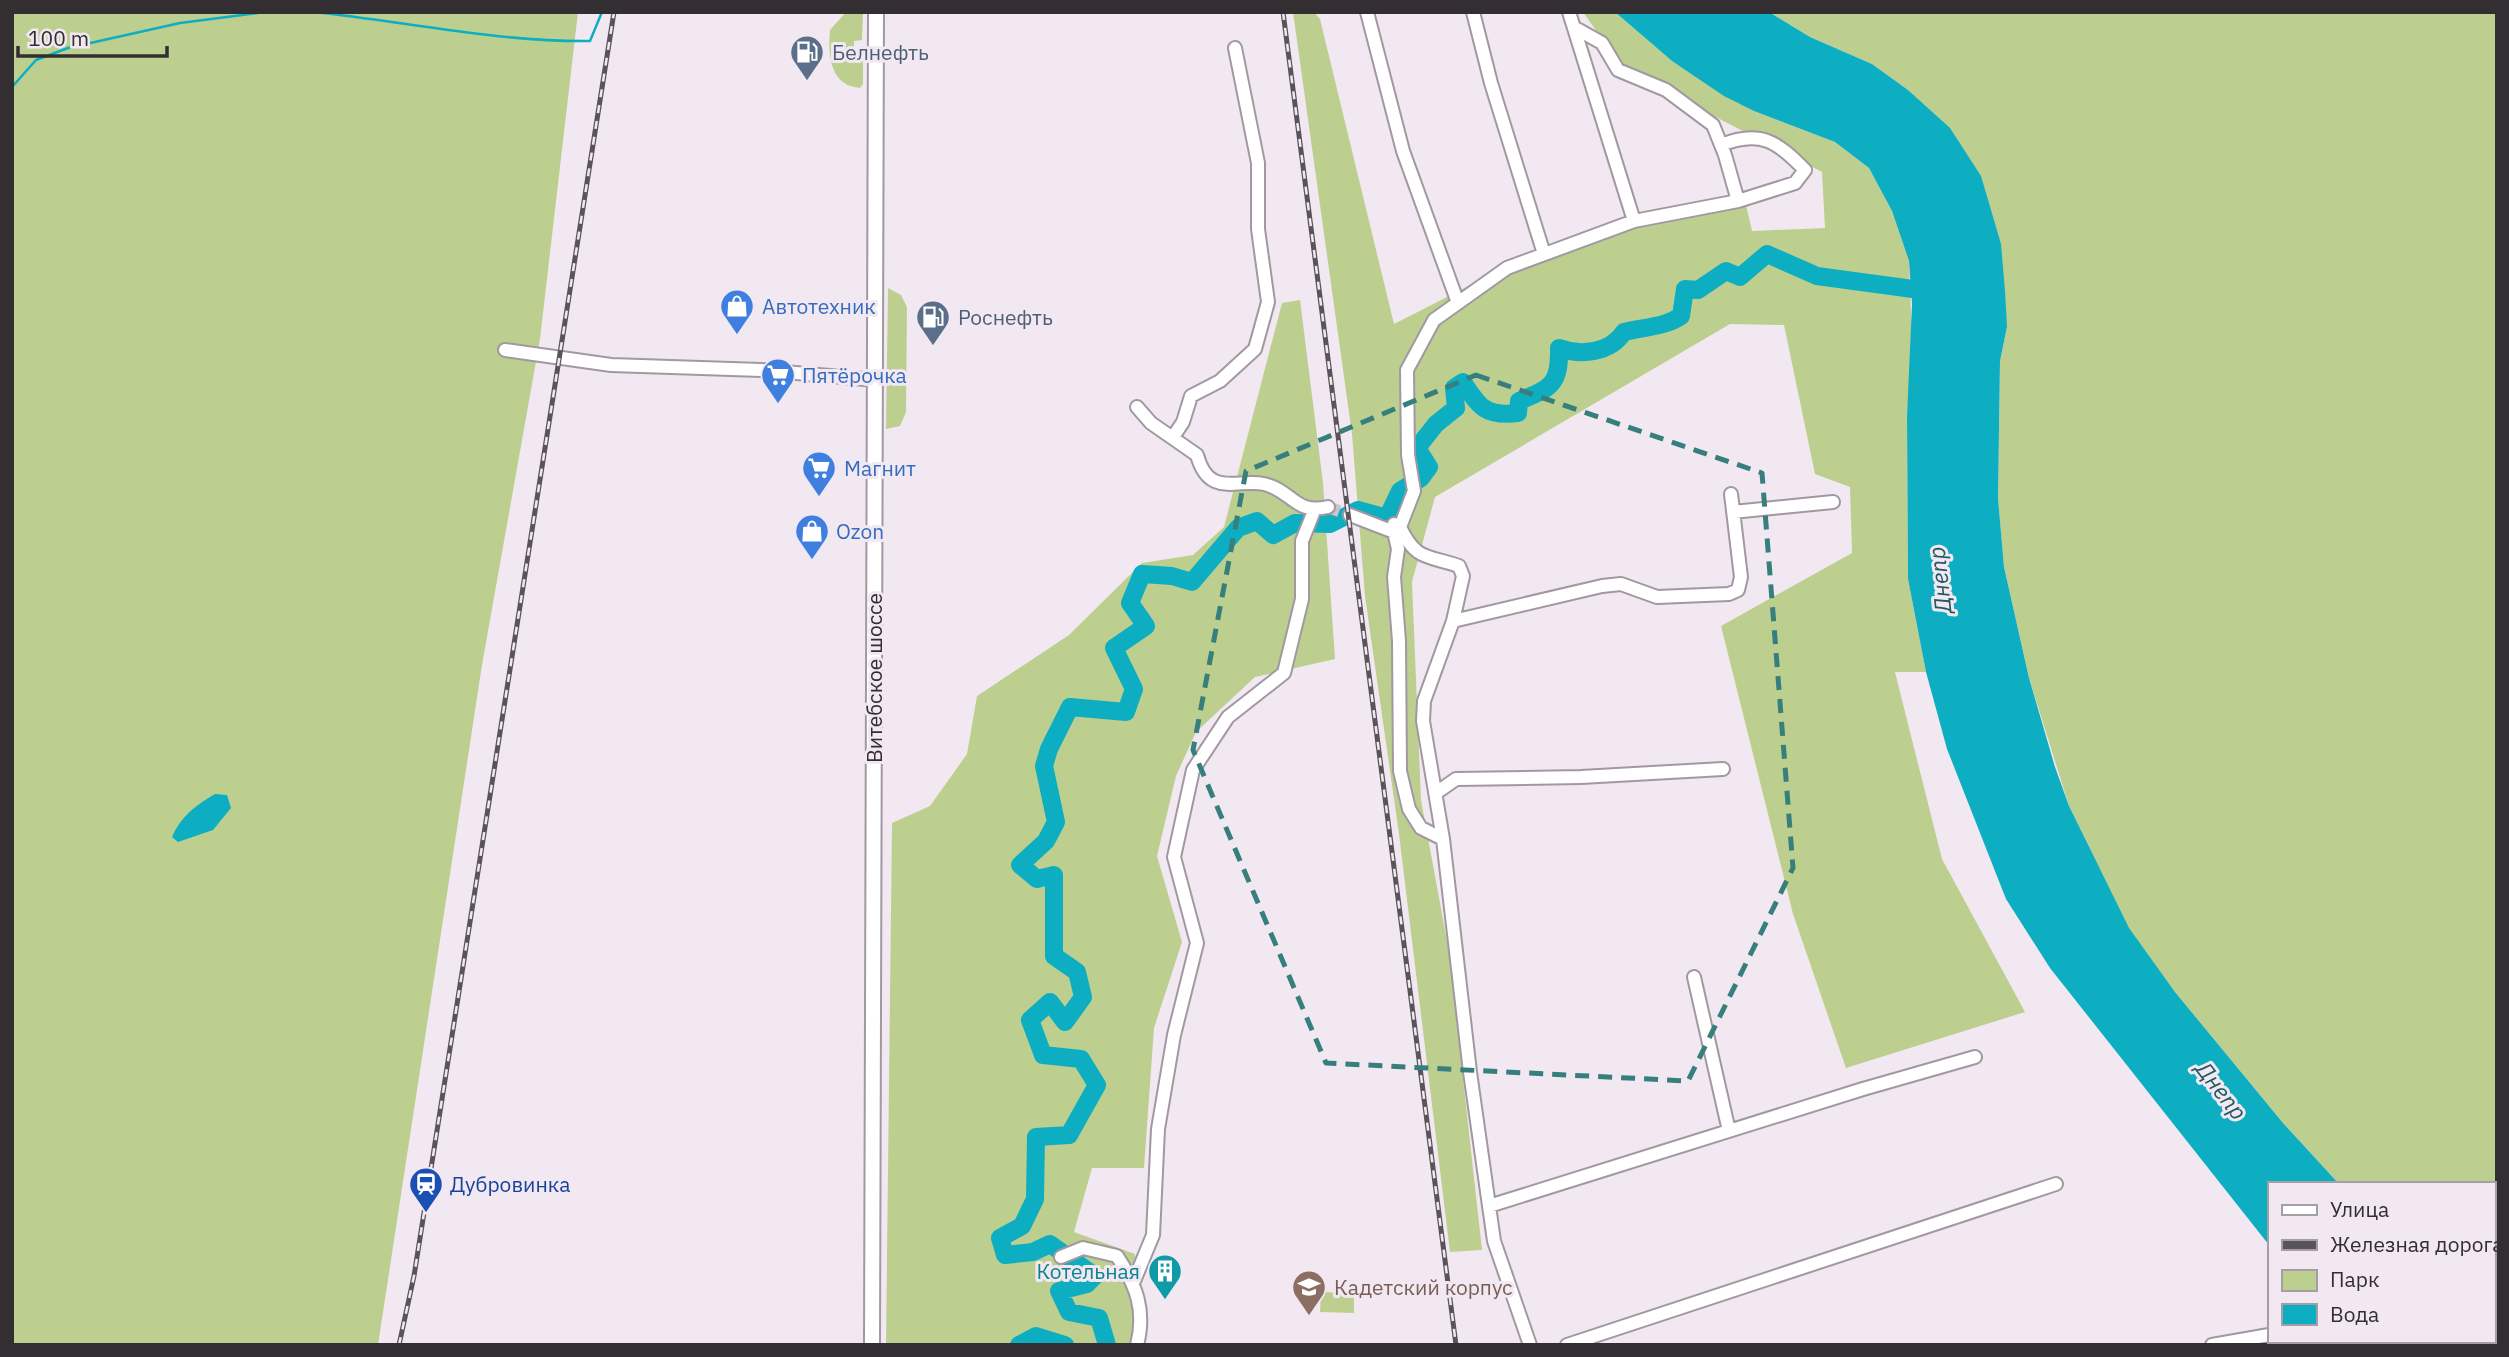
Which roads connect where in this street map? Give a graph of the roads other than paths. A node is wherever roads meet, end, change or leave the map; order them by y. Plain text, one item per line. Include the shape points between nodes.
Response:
1 (876, 12) edge
2 (1367, 12) edge
3 (1473, 12) edge
4 (1569, 12) edge
5 (1577, 29) junction
6 (1235, 48) dead end
7 (1721, 145) junction
8 (1738, 201) junction
9 (1634, 221) junction
10 (1544, 254) junction
11 (1458, 303) junction
12 (505, 350) dead end
13 (876, 380) junction
14 (1137, 407) dead end
15 (1173, 437) junction
16 (1731, 494) dead end
17 (1833, 502) dead end
18 (1328, 508) tunnel mouth
19 (1314, 511) junction
20 (1733, 512) junction
21 (1350, 514) tunnel mouth
22 (1377, 525) junction
23 (1400, 527) junction
24 (1453, 621) junction
25 (1723, 769) dead end
26 (1436, 793) junction
27 (1443, 839) junction
28 (1694, 977) dead end
29 (1975, 1057) dead end
30 (1728, 1131) junction
31 (2056, 1184) dead end
32 (1489, 1206) junction
33 (1061, 1256) dead end
34 (1134, 1281) junction
35 (2268, 1335) edge
36 (872, 1345) edge
37 (1137, 1345) edge
38 (1530, 1345) edge
39 (1567, 1345) edge
40 (2212, 1345) edge

1 - 13 main road, Витебское шоссе
2 - 11 street via 1403,151
3 - 10 street
4 - 5 street
5 - 7 street via 1602,43 1618,70 1666,90 1713,125
5 - 9 street
6 - 15 street via 1258,163 1258,229 1268,302 1255,349 1220,381 1191,396
7 - 8 street
7 - 8 street via 1739,138 1769,139 1805,170 1795,183
8 - 9 street
9 - 10 street
10 - 11 street via 1507,268
11 - 23 street via 1434,320 1407,370 1408,455 1415,491
12 - 13 street via 611,365
13 - 36 main road, Витебское шоссе
14 - 15 street via 1151,424
15 - 19 street via 1197,456 1201,469 1220,482 1233,487 1263,484 1297,506
16 - 20 street
17 - 20 street
18 - 19 street
19 - 34 street via 1302,541 1302,599 1284,673 1228,717 1193,770 1174,857 1196,943 1158,1129 1153,1236
20 - 24 street via 1741,577 1738,590 1729,594 1657,597 1621,584
21 - 22 street
22 - 23 street
22 - 27 street via 1394,532 1398,549 1394,577 1400,771 1409,809 1421,828
23 - 24 street via 1409,547 1459,566 1463,576
24 - 26 street via 1424,701 1423,721
25 - 26 street via 1456,779
26 - 27 street
27 - 32 street
28 - 30 street
29 - 30 street
30 - 32 street
31 - 39 street
32 - 38 street via 1494,1241
33 - 34 street via 1083,1248 1118,1256
34 - 37 street via 1141,1310
35 - 40 street

